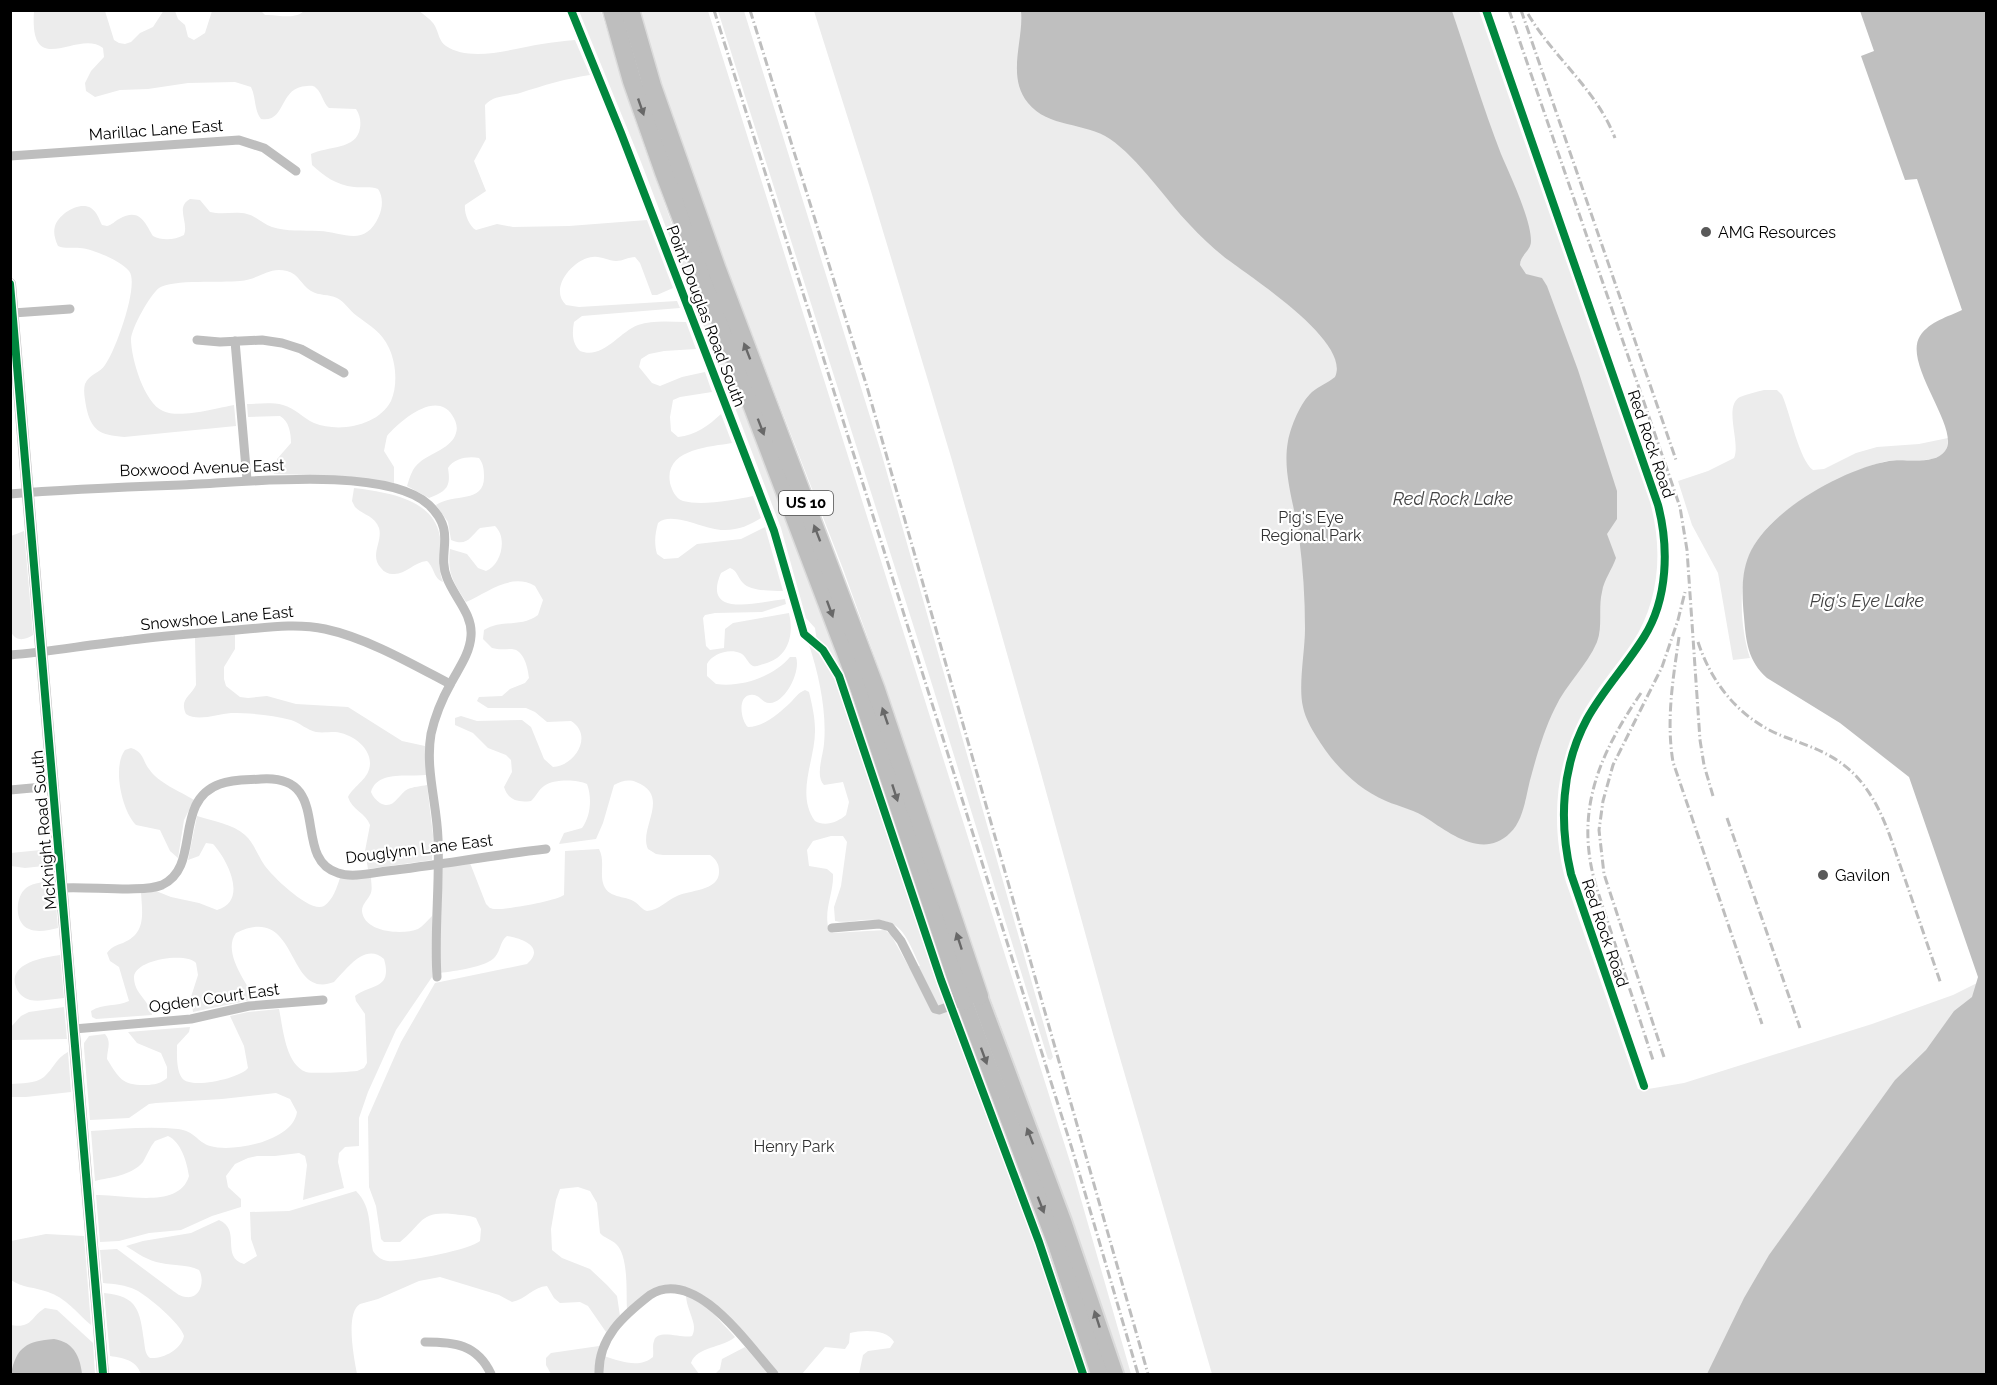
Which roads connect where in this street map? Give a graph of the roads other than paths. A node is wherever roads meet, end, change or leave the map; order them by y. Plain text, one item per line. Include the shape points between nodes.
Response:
1 (571, 10) edge
2 (607, 10) edge
3 (612, 10) edge
4 (630, 10) edge
5 (1486, 10) edge
6 (628, 68) junction
7 (10, 156) edge
8 (296, 171) dead end
9 (10, 284) edge
10 (70, 309) dead end
11 (13, 313) junction
12 (197, 340) dead end
13 (235, 341) junction
14 (345, 373) dead end
15 (247, 480) junction
16 (29, 492) junction
17 (10, 494) edge
18 (804, 634) dead end
19 (42, 652) junction
20 (10, 655) edge
21 (450, 684) junction
22 (54, 786) junction
23 (10, 790) edge
24 (546, 849) dead end
25 (437, 865) junction
26 (62, 888) junction
27 (832, 928) dead end
28 (437, 977) dead end
29 (971, 999) junction
30 (323, 1000) dead end
31 (74, 1029) junction
32 (1644, 1086) dead end
33 (425, 1342) dead end
34 (103, 1374) edge
35 (490, 1374) edge
36 (598, 1374) edge
37 (774, 1374) edge
38 (1099, 1374) edge
39 (1115, 1374) edge

1 - 18 street, Point Douglas Road South via 769,517
2 - 6 highway
3 - 6 highway, US 10
29 -> 4 highway, US 10 via 876,690 716,267 652,86
5 - 32 street, Red Rock Road via 1663,527 1664,573 1654,616 1645,636 1582,729 1569,767 1563,811 1574,884
6 -> 29 highway, US 10
7 - 8 street, Marillac Lane East via 242,141 264,148
9 - 11 street, McKnight Road South
10 - 11 street
11 - 16 street, McKnight Road South
12 - 13 street
13 - 14 street via 286,344
13 - 15 street
15 - 16 street, Boxwood Avenue East
15 - 21 street, Boxwood Avenue East via 341,481 393,488 424,501 435,512 444,528 444,569 467,615 471,633 468,651
16 - 17 street, Boxwood Avenue East
16 - 19 street, McKnight Road South
19 - 20 street, Snowshoe Lane East
19 - 21 street, Snowshoe Lane East via 128,640 308,626 347,636
19 - 22 street, McKnight Road South
21 - 25 street, Boxwood Avenue East via 436,715 430,745
22 - 23 street
22 - 26 street, McKnight Road South
24 - 25 street, Douglynn Lane East
25 - 26 street, Douglynn Lane East via 336,873 325,865 315,849 307,805 299,792 286,781 263,778 223,783 206,792 190,819 181,866 165,883 145,888
25 - 28 street, Boxwood Avenue East
26 - 31 street, McKnight Road South
27 - 29 street via 879,924 890,927 935,1009
29 -> 38 highway, US 10
39 -> 29 highway, US 10 via 1067,1231
30 - 31 street, Ogden Court East via 249,1006 191,1019
31 - 34 street, McKnight Road South
33 - 35 street via 466,1347 481,1359
36 - 37 street via 601,1351 612,1330 650,1295 671,1288 708,1303

